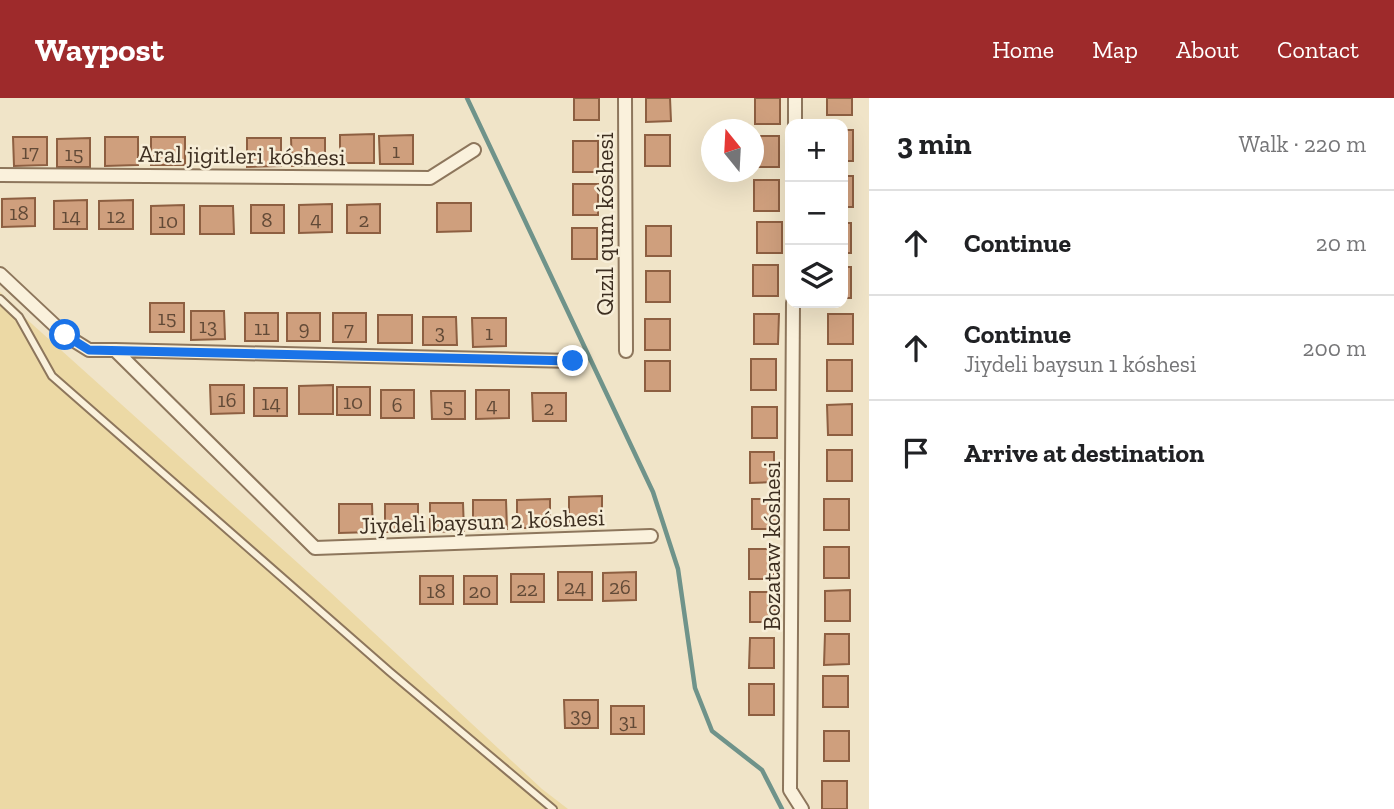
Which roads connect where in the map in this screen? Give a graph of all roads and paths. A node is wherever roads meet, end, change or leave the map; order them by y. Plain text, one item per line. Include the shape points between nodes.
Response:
1 (625, 98) edge
2 (795, 98) edge
3 (795, 119) edge
4 (474, 150) dead end
5 (1, 175) edge
6 (0, 274) edge
7 (0, 299) edge
8 (793, 308) edge
9 (115, 350) junction
10 (626, 351) dead end
11 (573, 361) dead end
12 (651, 536) dead end
13 (553, 809) edge
14 (802, 809) edge

1 - 10 street, Qızıl qum kóshesi
2 - 3 street
4 - 5 street, Aral jigitleri kóshesi via 429,178
6 - 9 street via 65,335 89,350
7 - 13 lane via 19,317 52,376
8 - 14 street, Bozataw kóshesi via 790,790
9 - 11 street
9 - 12 street, Jiydeli baysun 2 kóshesi via 315,548

